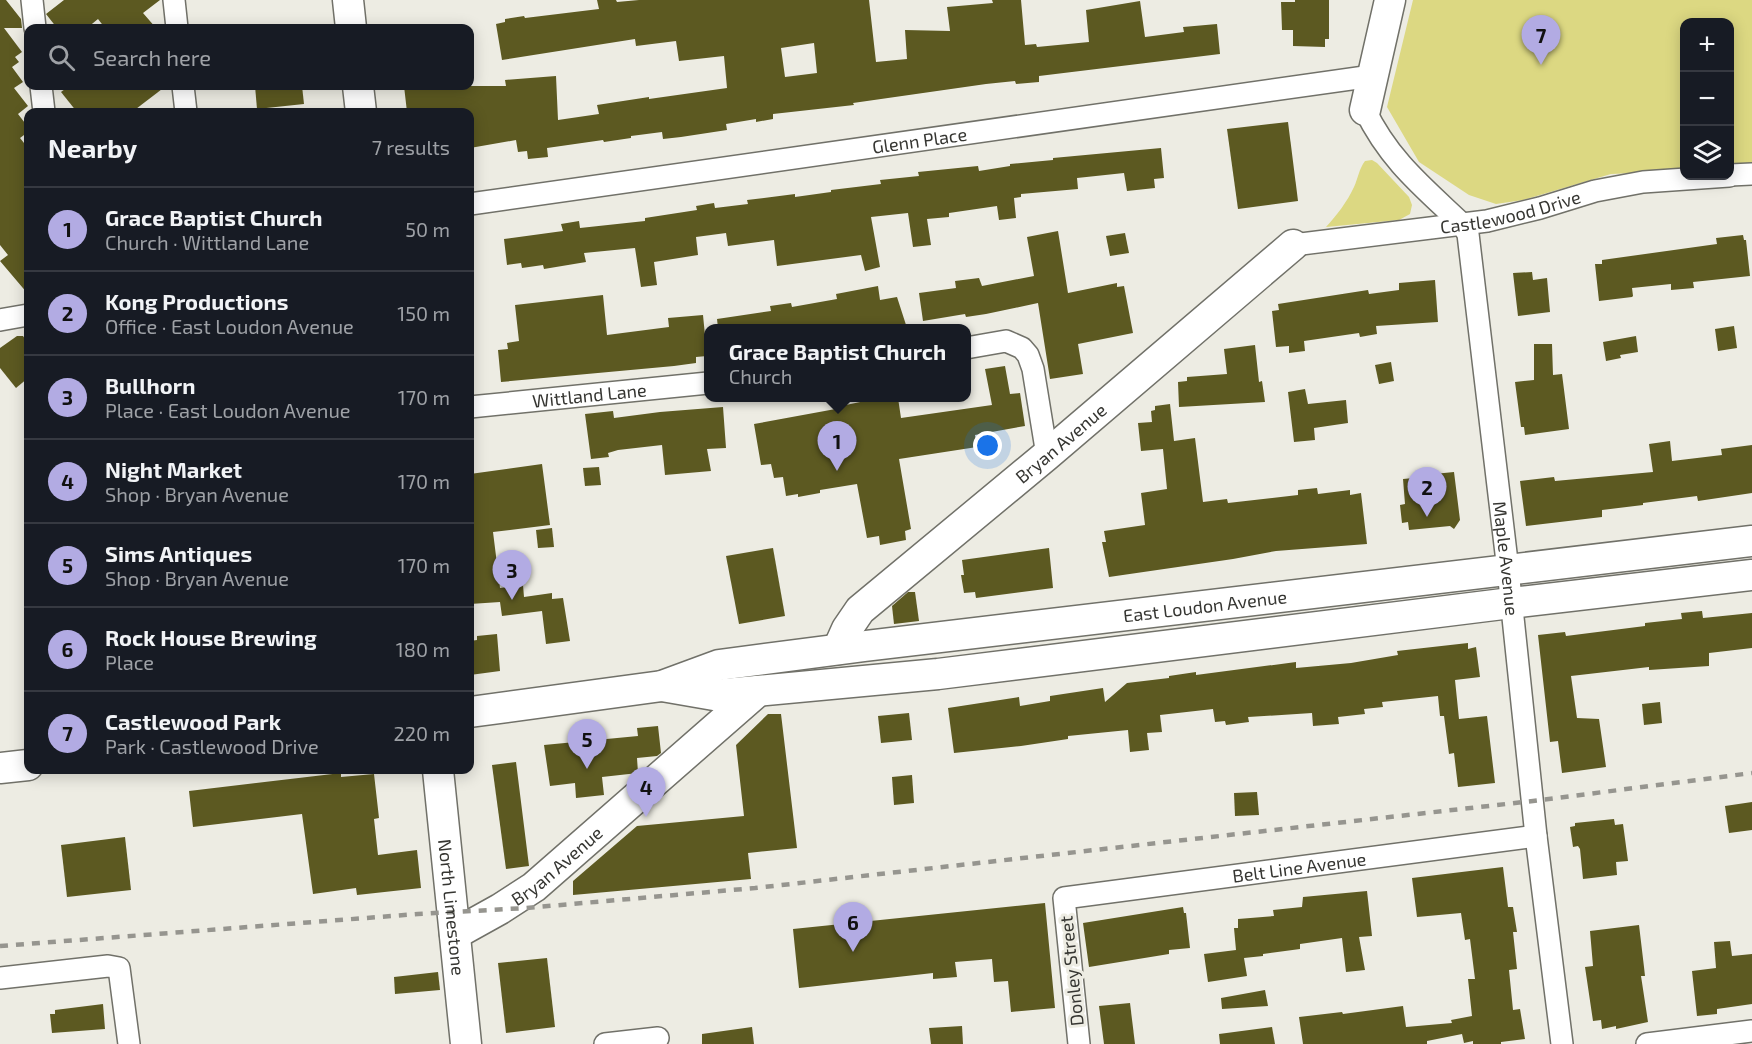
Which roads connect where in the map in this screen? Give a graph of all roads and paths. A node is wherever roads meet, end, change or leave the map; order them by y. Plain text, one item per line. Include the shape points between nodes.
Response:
1 (32, 0) edge
2 (174, 0) edge
3 (349, 0) edge
4 (1390, 0) edge
5 (35, 24) edge
6 (177, 24) edge
7 (351, 24) edge
8 (1372, 76) junction
9 (42, 90) edge
10 (183, 90) edge
11 (359, 90) edge
12 (44, 108) edge
13 (186, 108) edge
14 (361, 108) edge
15 (1365, 110) joint
16 (1752, 174) edge
17 (1734, 176) edge
18 (1680, 179) edge
19 (474, 203) edge
20 (1462, 224) junction
21 (1293, 244) joint
22 (24, 316) edge
23 (0, 320) edge
24 (971, 347) edge
25 (704, 383) edge
26 (474, 407) edge
27 (1047, 455) junction
28 (1752, 541) edge
29 (1508, 570) junction
30 (1752, 575) edge
31 (1511, 603) junction
32 (1156, 612) junction
33 (1162, 646) junction
34 (838, 649) junction
35 (662, 686) junction
36 (758, 691) junction
37 (474, 711) edge
38 (24, 765) edge
39 (0, 768) edge
40 (438, 774) edge
41 (1536, 836) junction
42 (1064, 898) joint
43 (455, 934) junction
44 (0, 978) edge
45 (1752, 1031) edge
46 (658, 1038) dead end
47 (129, 1044) edge
48 (466, 1044) edge
49 (605, 1044) edge
50 (1079, 1044) edge
51 (1562, 1044) edge
52 (1647, 1044) edge

1 - 5 street
2 - 6 street
3 - 7 main road
4 - 8 main road
8 - 15 main road
8 - 19 street, Glenn Place
9 - 12 street
10 - 13 street
11 - 14 main road
15 - 20 street, Maple Avenue via 1390,154
16 - 17 street, Castlewood Drive
18 - 20 street, Castlewood Drive via 1595,191 1540,208
20 - 21 street, Castlewood Drive
20 - 29 street, Maple Avenue via 1471,249
21 - 27 main road, Bryan Avenue
22 - 23 street
24 - 27 street via 1006,341 1028,355
25 - 26 street, Wittland Lane
27 - 34 main road, Bryan Avenue via 860,610
28 - 29 main road, East Loudon Avenue
29 - 31 street, Maple Avenue
29 - 32 main road, East Loudon Avenue
30 - 31 main road, East Loudon Avenue
31 - 33 main road, East Loudon Avenue
31 - 41 street, Maple Avenue
32 - 33 street
32 - 34 main road, East Loudon Avenue
33 - 36 main road, East Loudon Avenue via 938,674
34 - 35 main road, East Loudon Avenue via 719,665
35 - 36 main road, East Loudon Avenue via 714,695
35 - 37 main road, East Loudon Avenue
36 - 43 main road, Bryan Avenue via 534,887
38 - 39 main road
40 - 43 main road, North Limestone
41 - 42 street, Belt Line Avenue
41 - 51 street, Maple Avenue
42 - 50 street, Donley Street
43 - 48 main road, North Limestone
44 - 47 street via 120,968
45 - 52 street
46 - 49 street

